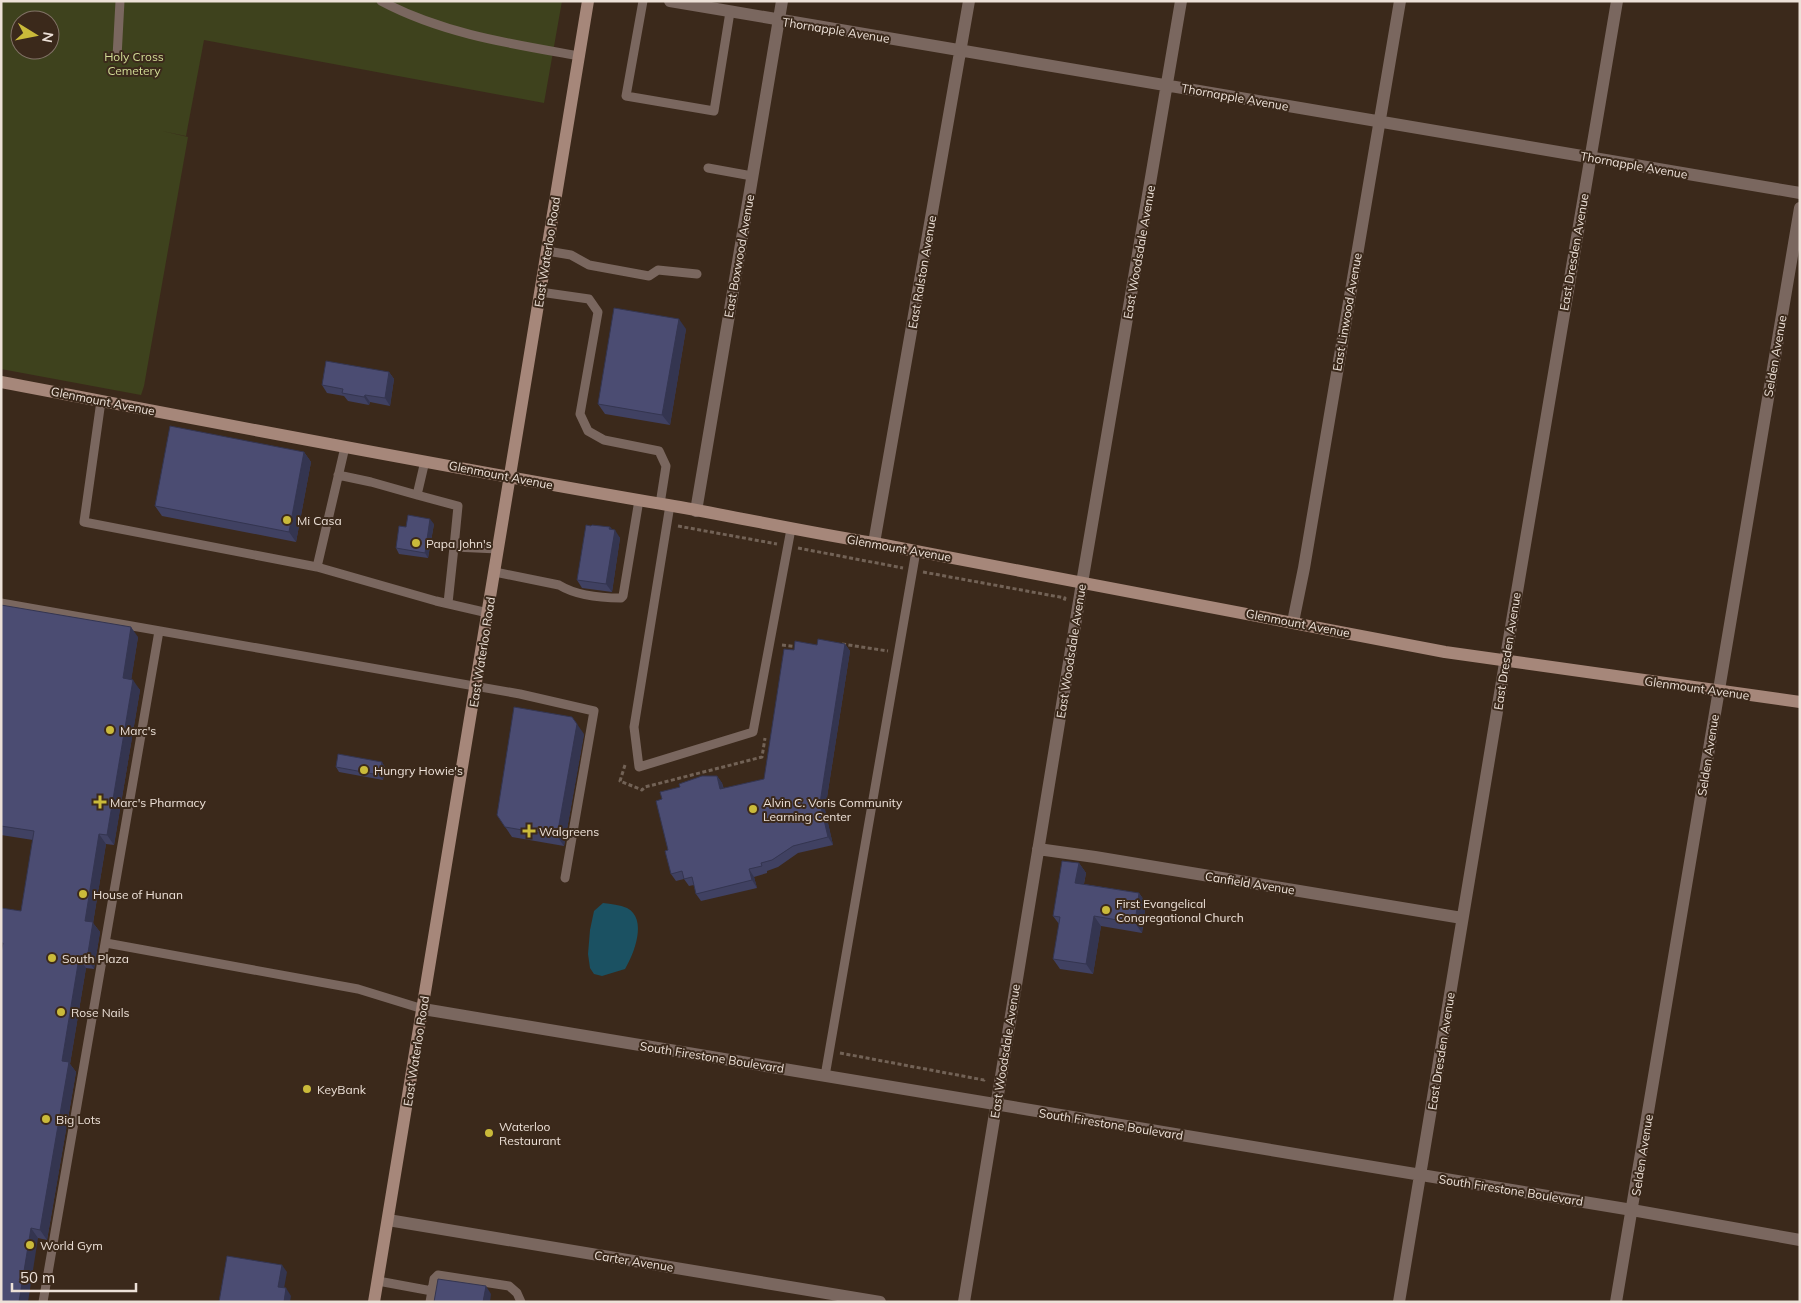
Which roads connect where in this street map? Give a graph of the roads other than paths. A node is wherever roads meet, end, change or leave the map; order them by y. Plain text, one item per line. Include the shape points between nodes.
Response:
1 (120, 1) edge
2 (381, 1) edge
3 (403, 1) edge
4 (588, 1) edge
5 (643, 1) edge
6 (670, 1) edge
7 (782, 1) edge
8 (969, 1) edge
9 (1181, 1) edge
10 (1400, 1) edge
11 (1617, 1) edge
12 (398, 10) junction
13 (730, 12) junction
14 (779, 20) junction
15 (960, 51) junction
16 (580, 56) junction
17 (117, 57) dead end
18 (1167, 85) junction
19 (1380, 121) junction
20 (1590, 157) junction
21 (708, 168) dead end
22 (752, 176) junction
23 (1800, 193) edge
24 (1800, 208) edge
25 (547, 252) junction
26 (697, 274) dead end
27 (540, 292) junction
28 (1, 382) edge
29 (102, 401) junction
30 (345, 447) junction
31 (425, 461) junction
32 (338, 475) junction
33 (511, 477) junction
34 (418, 495) junction
35 (640, 500) junction
36 (665, 504) junction
37 (696, 510) junction
38 (790, 529) junction
39 (874, 543) junction
40 (454, 548) junction
41 (498, 549) junction
42 (916, 551) junction
43 (317, 567) junction
44 (495, 572) junction
45 (1082, 582) junction
46 (448, 603) junction
47 (1, 604) edge
48 (488, 613) junction
49 (1293, 622) junction
50 (159, 631) junction
51 (1505, 661) junction
52 (476, 687) junction
53 (1719, 691) junction
54 (1800, 702) edge
55 (1038, 849) junction
56 (565, 878) dead end
57 (1462, 918) junction
58 (106, 943) junction
59 (423, 1009) junction
60 (825, 1076) junction
61 (996, 1104) junction
62 (1420, 1175) junction
63 (1632, 1210) junction
64 (388, 1220) junction
65 (1800, 1240) edge
66 (378, 1281) junction
67 (432, 1291) junction
68 (875, 1301) edge
69 (44, 1302) edge
70 (374, 1302) edge
71 (430, 1302) edge
72 (521, 1302) edge
73 (964, 1302) edge
74 (1399, 1302) edge
75 (1616, 1302) edge

1 - 17 lane
2 - 12 lane
3 - 12 lane
4 - 16 street, East Waterloo Road
5 - 13 lane via 626,96 714,111
6 - 13 street, Thornapple Avenue
7 - 14 street, East Boxwood Avenue
8 - 15 street, East Ralston Avenue
9 - 18 street, East Woodsdale Avenue
10 - 19 street, East Linwood Avenue
11 - 20 street, East Dresden Avenue
12 - 16 lane via 474,36
13 - 14 street, Thornapple Avenue
14 - 15 street, Thornapple Avenue
14 - 22 street, East Boxwood Avenue
15 - 18 street, Thornapple Avenue
15 - 39 street, East Ralston Avenue
16 - 25 street, East Waterloo Road
18 - 19 street, Thornapple Avenue
18 - 45 street, East Woodsdale Avenue
19 - 20 street, Thornapple Avenue
19 - 49 street, East Linwood Avenue
20 - 23 street, Thornapple Avenue
20 - 51 street, East Dresden Avenue
21 - 22 lane
22 - 37 street, East Boxwood Avenue
24 - 53 street, Selden Avenue
25 - 26 lane via 571,255 589,265 649,276 658,270
25 - 27 street, East Waterloo Road
27 - 33 street, East Waterloo Road
27 - 36 lane via 589,299 598,312 580,414 588,431 604,440 659,450 666,466
28 - 29 street, Glenmount Avenue
29 - 30 street, Glenmount Avenue
29 - 43 lane via 84,522
30 - 31 street, Glenmount Avenue
30 - 32 lane
31 - 33 street, Glenmount Avenue
31 - 34 lane
32 - 34 lane
32 - 43 lane
33 - 35 street, Glenmount Avenue
33 - 41 street, East Waterloo Road
34 - 40 lane via 458,506
35 - 36 street, Glenmount Avenue
35 - 44 lane via 621,598 595,596
36 - 37 street, Glenmount Avenue
36 - 38 lane via 667,524 634,728 639,767 753,732
37 - 38 street, Glenmount Avenue
38 - 39 street, Glenmount Avenue
39 - 42 street, Glenmount Avenue
40 - 41 lane
40 - 46 lane
41 - 44 street, East Waterloo Road
42 - 45 street, Glenmount Avenue
42 - 60 lane
43 - 46 lane
44 - 48 street, East Waterloo Road
45 - 49 street, Glenmount Avenue
45 - 55 street, East Woodsdale Avenue
46 - 48 lane
47 - 50 lane
48 - 52 street, East Waterloo Road
49 - 51 street, Glenmount Avenue
50 - 52 lane
50 - 58 lane
51 - 53 street, Glenmount Avenue
51 - 57 street, East Dresden Avenue
52 - 56 lane via 594,711
52 - 59 street, East Waterloo Road
53 - 54 street, Glenmount Avenue
53 - 63 street, Selden Avenue
55 - 57 street, Canfield Avenue
55 - 61 street, East Woodsdale Avenue
57 - 62 street, East Dresden Avenue
58 - 59 lane via 358,989
58 - 69 lane
59 - 60 street, South Firestone Boulevard
59 - 64 street, East Waterloo Road
60 - 61 street, South Firestone Boulevard
61 - 62 street, South Firestone Boulevard
61 - 73 street, East Woodsdale Avenue
62 - 63 street, South Firestone Boulevard
62 - 74 street, East Dresden Avenue
63 - 65 street, South Firestone Boulevard
63 - 75 street, Selden Avenue
64 - 66 street, East Waterloo Road
64 - 68 street, Carter Avenue
66 - 67 lane
66 - 70 street, East Waterloo Road
67 - 71 lane
67 - 72 lane via 438,1275 509,1286

